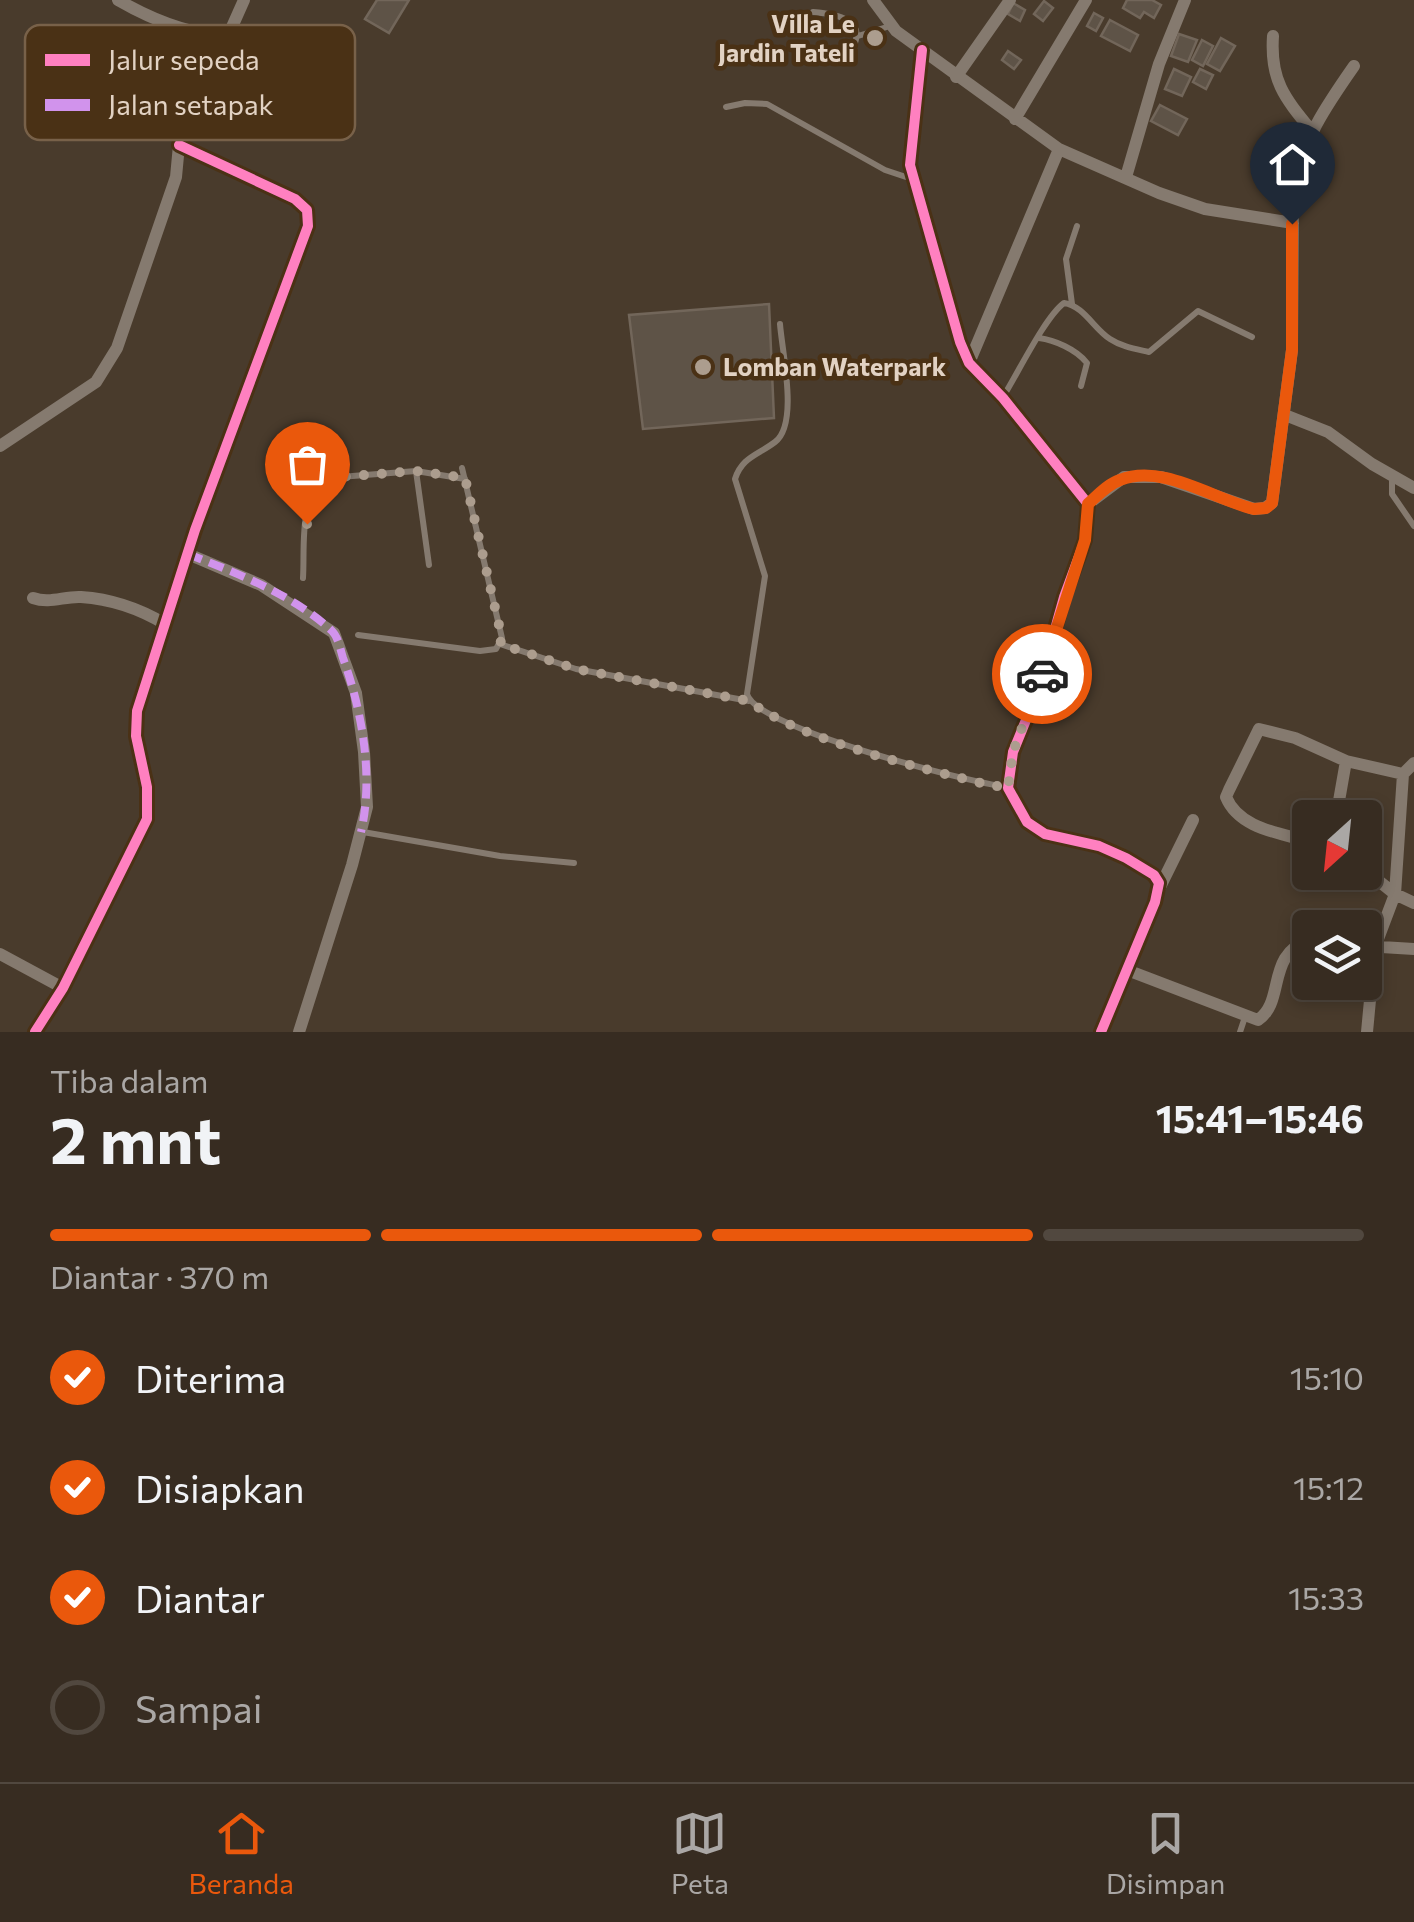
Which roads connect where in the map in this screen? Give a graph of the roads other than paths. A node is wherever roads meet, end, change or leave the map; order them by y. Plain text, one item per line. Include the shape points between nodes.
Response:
1 (118, 0) edge
2 (244, 0) edge
3 (873, 0) edge
4 (1010, 0) edge
5 (1086, 0) edge
6 (1184, 0) edge
7 (813, 12) dead end
8 (171, 25) edge
9 (233, 25) edge
10 (891, 26) junction
11 (858, 36) junction
12 (1274, 36) dead end
13 (922, 50) junction
14 (828, 60) dead end
15 (1354, 66) dead end
16 (956, 77) junction
17 (726, 106) dead end
18 (1015, 119) junction
19 (1311, 130) junction
20 (182, 140) edge
21 (180, 145) junction
22 (1060, 149) junction
23 (1126, 177) junction
24 (912, 179) junction
25 (1292, 224) junction
26 (1077, 226) dead end
27 (1072, 304) junction
28 (780, 324) dead end
29 (1252, 337) dead end
30 (1036, 344) junction
31 (969, 363) junction
32 (1081, 386) dead end
33 (1002, 398) junction
34 (1285, 415) junction
35 (0, 446) edge
36 (462, 468) dead end
37 (416, 471) junction
38 (1392, 475) junction
39 (465, 478) junction
40 (1414, 488) edge
41 (1088, 504) junction
42 (1414, 526) edge
43 (188, 554) junction
44 (429, 565) dead end
45 (303, 578) dead end
46 (34, 598) dead end
47 (165, 624) junction
48 (358, 635) dead end
49 (500, 644) junction
50 (749, 701) junction
51 (1346, 761) junction
52 (1414, 762) edge
53 (1403, 774) junction
54 (1008, 788) junction
55 (1339, 800) edge
56 (1193, 820) dead end
57 (361, 832) junction
58 (1292, 836) edge
59 (574, 863) dead end
60 (1382, 884) edge
61 (1158, 891) junction
62 (1395, 894) junction
63 (1414, 903) edge
64 (1382, 921) edge
65 (1382, 947) edge
66 (1414, 949) edge
67 (1292, 951) edge
68 (0, 954) edge
69 (1127, 970) junction
70 (63, 988) junction
71 (1368, 1000) edge
72 (1245, 1017) junction
73 (35, 1032) edge
74 (299, 1032) edge
75 (1101, 1032) edge
76 (1240, 1032) edge
77 (1367, 1032) edge

1 - 8 street
2 - 9 street
3 - 10 street
4 - 16 street
5 - 18 street
6 - 23 street
7 - 11 lane via 846,18
10 - 11 lane
10 - 13 street
11 - 14 lane via 852,49
12 - 19 street via 1278,87
13 - 16 street
13 - 24 street
15 - 19 street
16 - 18 street
17 - 24 lane via 767,104
18 - 22 street
19 - 25 street via 1298,166
20 - 21 street
21 - 35 street via 176,178 105,371
21 - 43 street via 295,199 309,221
22 - 23 street
22 - 31 street
23 - 25 street via 1205,209
24 - 31 street
25 - 34 street
26 - 27 lane via 1066,259
27 - 29 lane via 1106,337 1150,352 1198,311
27 - 30 lane via 1057,308
28 - 50 lane via 786,430 746,459 735,479 765,576
30 - 32 lane via 1040,337 1083,358
30 - 33 lane
31 - 33 street
33 - 41 street
34 - 38 street via 1328,432
34 - 41 street via 1266,508 1240,506 1162,477 1124,478
36 - 39 lane
37 - 39 lane
37 - 44 lane
37 - 45 lane via 320,482 309,498
38 - 40 street
38 - 42 lane via 1392,494
39 - 49 lane
41 - 54 street via 1085,540 1013,752
43 - 47 street
43 - 57 street via 261,585 334,633 356,693 367,807
46 - 47 street via 108,602
47 - 70 street via 136,723 147,819
48 - 49 lane via 480,651
49 - 50 lane via 576,669
50 - 54 lane via 771,718 844,744
51 - 53 street
51 - 55 street
51 - 58 street via 1259,729 1226,798 1243,820
52 - 53 street
53 - 62 street
54 - 61 street via 1027,822 1126,858 1154,875
56 - 61 street
57 - 59 lane
57 - 74 street
60 - 62 street
61 - 69 street
62 - 63 street
62 - 64 street
65 - 66 street
67 - 72 street via 1280,965 1263,1018
68 - 70 street
69 - 72 street
69 - 75 street
70 - 73 street
71 - 77 street
72 - 76 lane

